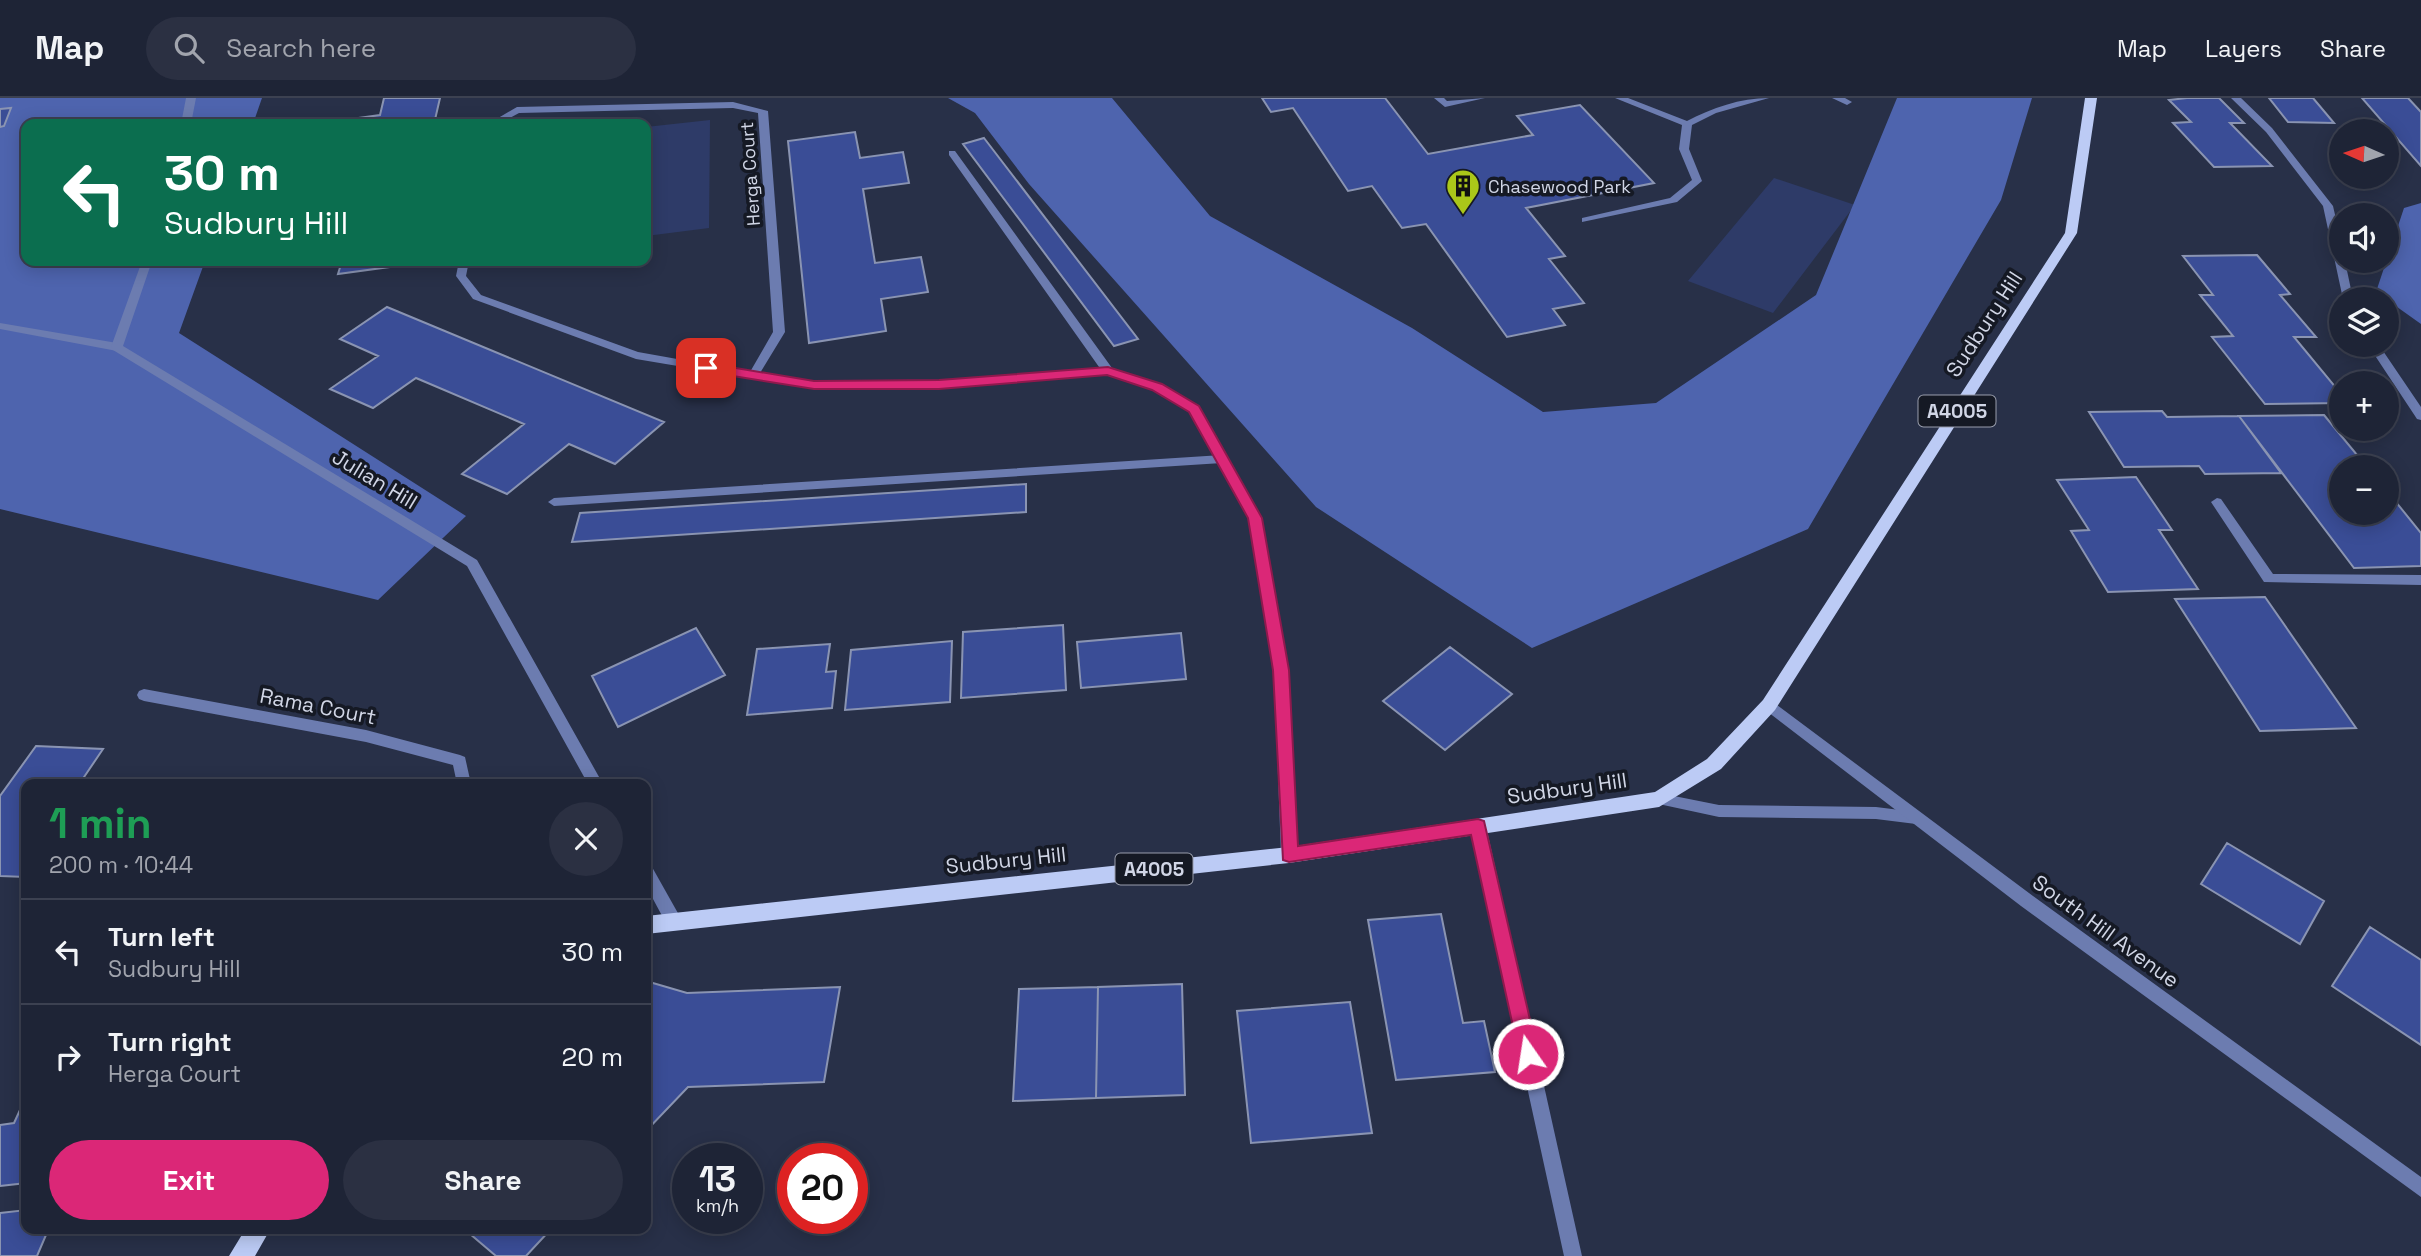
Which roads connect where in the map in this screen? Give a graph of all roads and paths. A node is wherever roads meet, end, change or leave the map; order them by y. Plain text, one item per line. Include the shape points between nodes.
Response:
1 (191, 98) edge
2 (1439, 98) edge
3 (1480, 98) edge
4 (1620, 98) edge
5 (1764, 98) edge
6 (1837, 98) edge
7 (2091, 98) edge
8 (2236, 98) edge
9 (1847, 102) dead end
10 (187, 119) edge
11 (502, 119) edge
12 (1686, 124) junction
13 (952, 153) dead end
14 (1586, 220) dead end
15 (144, 266) edge
16 (463, 266) edge
17 (2345, 287) edge
18 (0, 326) edge
19 (117, 347) junction
20 (2381, 357) edge
21 (1108, 371) junction
22 (754, 376) junction
23 (2421, 416) edge
24 (1223, 459) junction
25 (554, 502) dead end
26 (2217, 502) dead end
27 (2421, 580) edge
28 (144, 695) dead end
29 (1769, 705) junction
30 (463, 779) edge
31 (593, 779) edge
32 (1660, 799) junction
33 (1916, 818) junction
34 (1478, 826) junction
35 (1289, 855) junction
36 (651, 881) edge
37 (673, 920) junction
38 (651, 924) edge
39 (2421, 1188) edge
40 (256, 1234) edge
41 (241, 1256) edge
42 (1573, 1256) edge

1 - 10 street
2 - 3 street via 1445,104
4 - 12 street
5 - 12 street via 1713,111
6 - 9 street
7 - 29 main road, Sudbury Hill / A4005 via 2071,233
8 - 17 street via 2269,130 2328,206
11 - 22 street, Herga Court via 517,110 733,104 763,111 779,332
12 - 14 street via 1684,149 1697,181 1673,200
13 - 21 street
15 - 19 street
16 - 22 street via 461,276 477,297 636,355
18 - 19 street
19 - 31 street, Julian Hill via 472,563
20 - 23 street
21 - 22 street via 939,385 814,385
21 - 24 street via 1157,387 1194,409
24 - 25 street
24 - 35 street via 1255,518 1281,670
26 - 27 street via 2269,579
28 - 30 street, Rama Court via 366,736 460,761
29 - 32 main road, Sudbury Hill / A4005 via 1714,764
29 - 33 street, South Hill Avenue
32 - 33 street via 1719,811 1876,813
32 - 34 main road, Sudbury Hill / A4005
33 - 39 street, South Hill Avenue
34 - 35 main road, Sudbury Hill / A4005
34 - 42 street
35 - 37 main road, Sudbury Hill / A4005
36 - 37 street
37 - 38 main road, Sudbury Hill / A4005
40 - 41 main road

